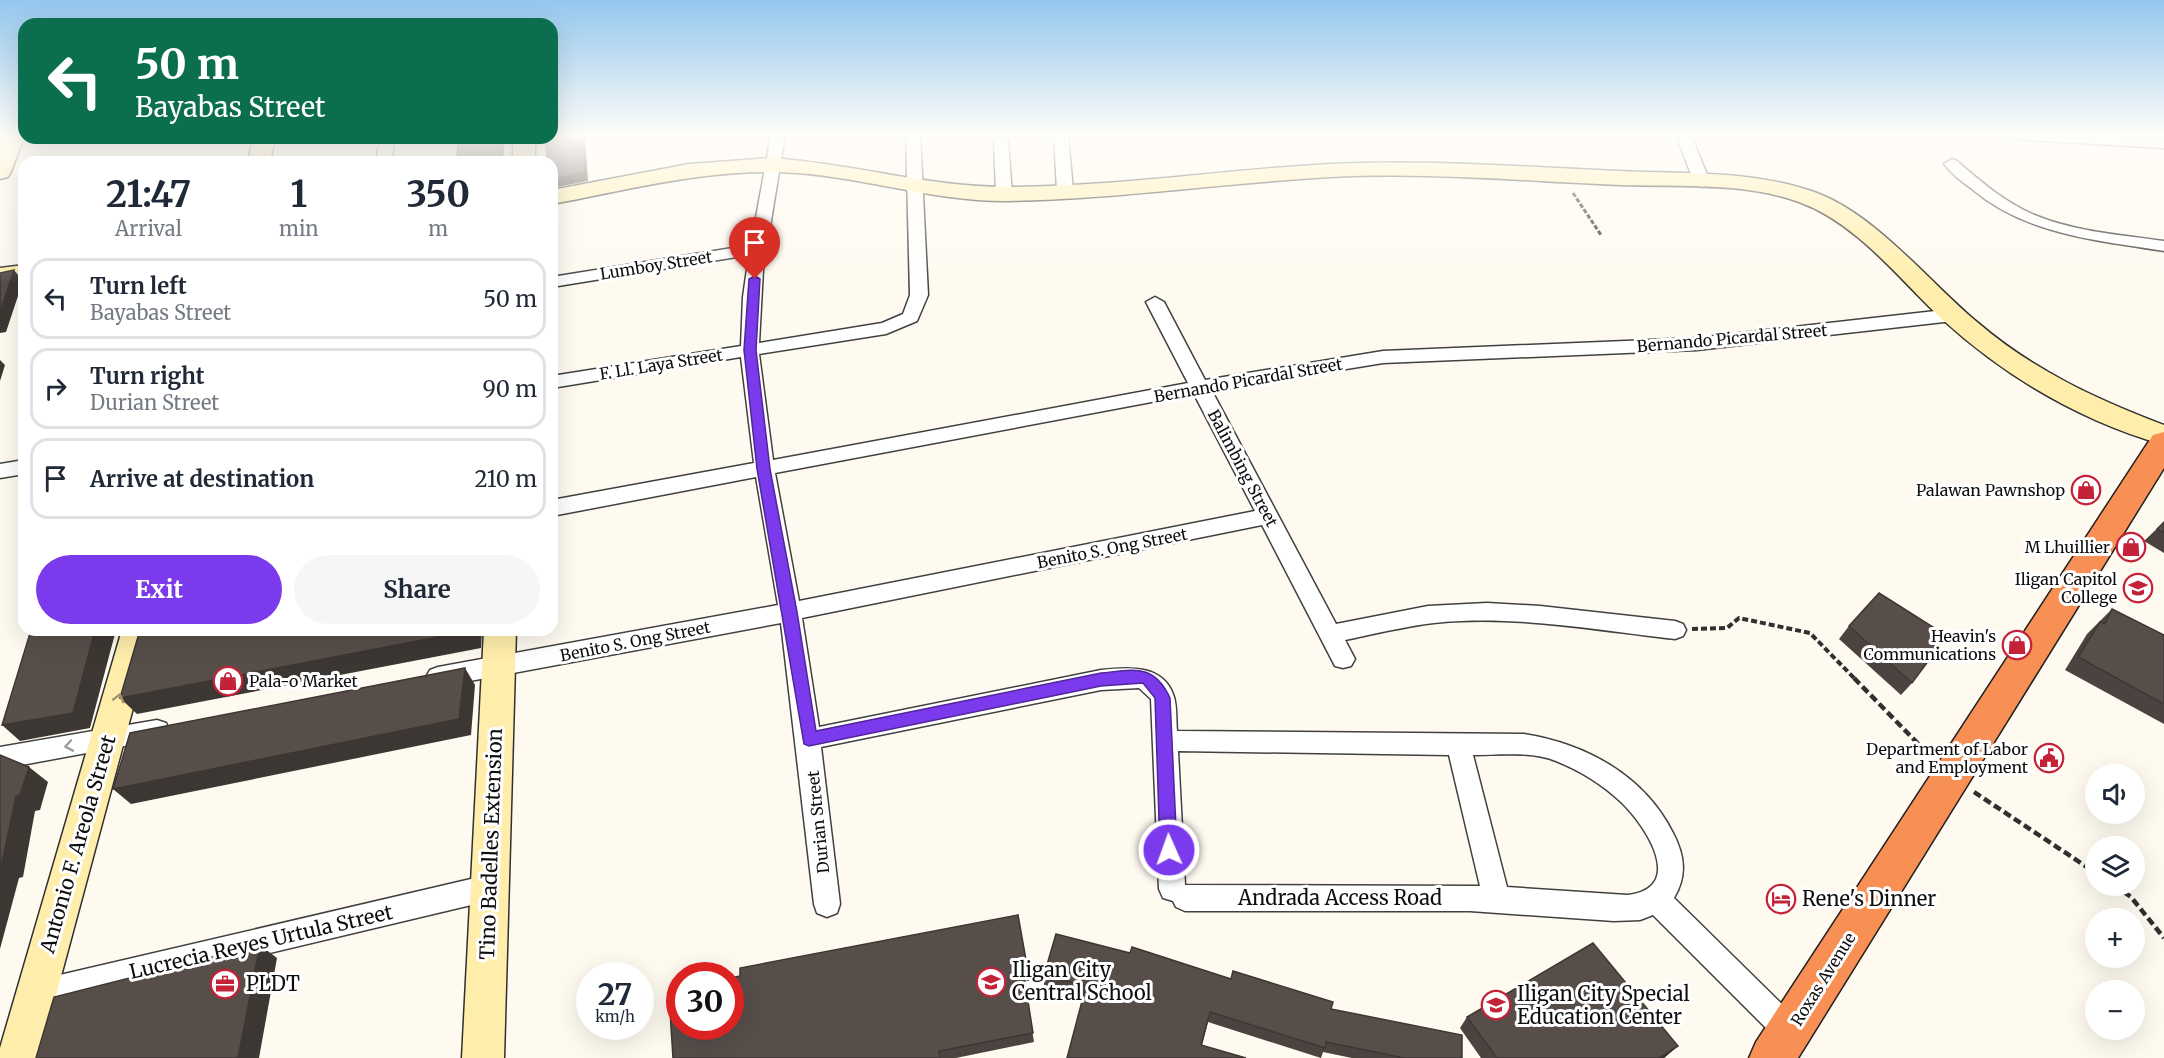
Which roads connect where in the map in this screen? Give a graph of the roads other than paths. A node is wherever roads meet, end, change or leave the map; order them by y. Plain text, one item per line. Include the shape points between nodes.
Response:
1 (624, 184) edge
2 (771, 184) edge
3 (907, 184) edge
4 (1003, 184) edge
5 (1065, 184) edge
6 (1159, 184) edge
7 (1721, 184) edge
8 (1978, 184) edge
9 (916, 186) junction
10 (1065, 191) junction
11 (1004, 194) junction
12 (558, 196) edge
13 (2164, 246) edge
14 (760, 248) junction
15 (18, 273) edge
16 (0, 275) edge
17 (558, 281) edge
18 (1155, 302) dead end
19 (1953, 315) junction
20 (750, 350) junction
21 (558, 381) edge
22 (1200, 387) junction
23 (2164, 435) edge
24 (2164, 443) edge
25 (18, 467) edge
26 (764, 469) junction
27 (0, 471) edge
28 (558, 507) edge
29 (1268, 516) junction
30 (790, 612) junction
31 (1675, 630) road end
32 (1330, 634) junction
33 (136, 636) edge
34 (500, 636) edge
35 (1343, 659) dead end
36 (498, 666) junction
37 (418, 681) edge
38 (177, 726) edge
39 (108, 739) junction
40 (809, 739) junction
41 (1177, 741) dead end
42 (1459, 746) junction
43 (0, 758) edge
44 (488, 888) junction
45 (1496, 898) junction
46 (1657, 900) junction
47 (827, 904) dead end
48 (34, 995) junction
49 (1781, 1045) edge
50 (18, 1058) edge
51 (483, 1058) edge

1 - 12 street
2 - 14 street, Durian Street
3 - 9 street
4 - 11 street
5 - 10 street
6 - 10 street
7 - 19 street via 1800,194 1827,205 1856,224
8 - 13 street via 2031,219
9 - 11 street via 957,193
9 - 20 street, F. Ll. Laya Street via 919,295 911,317 886,328
10 - 11 street
14 - 17 street, Lumboy Street
14 - 20 street, Durian Street
15 - 16 street
18 - 22 street, Balimbing Street
19 - 22 street, Bernando Picardal Street via 1697,345 1383,357
19 - 23 street via 2037,380 2088,407
20 - 21 street, F. Ll. Laya Street
20 - 26 street, Durian Street
22 - 26 street, Bernando Picardal Street
22 - 29 street, Balimbing Street
24 - 49 highway, Roxas Avenue
25 - 27 street
26 - 28 street, Bernando Picardal Street
26 - 30 street, Durian Street
29 - 30 street, Benito S. Ong Street
29 - 32 street, Balimbing Street
30 - 36 street, Benito S. Ong Street
30 - 40 street, Durian Street
31 - 32 street via 1498,612 1461,612
32 - 35 street, Balimbing Street
39 -> 33 street, Antonio F. Areola Street
34 - 36 street, Tino Badelles Extension
36 - 37 street, Benito S. Ong Street
36 - 44 street, Tino Badelles Extension
38 - 39 street
39 -> 43 street
39 - 48 street, Antonio F. Areola Street
40 - 45 street, Andrada Access Road via 1101,680 1148,678 1163,698 1178,894
40 - 47 street, Durian Street
41 - 42 street
42 - 45 street
42 - 46 street via 1524,745 1558,750 1606,776 1641,804 1665,838 1672,869
44 - 48 street, Lucrecia Reyes Urtula Street
44 - 51 street, Tino Badelles Extension
45 - 46 street, Andrada Access Road via 1619,908
46 - 49 street
48 - 50 street, Antonio F. Areola Street

